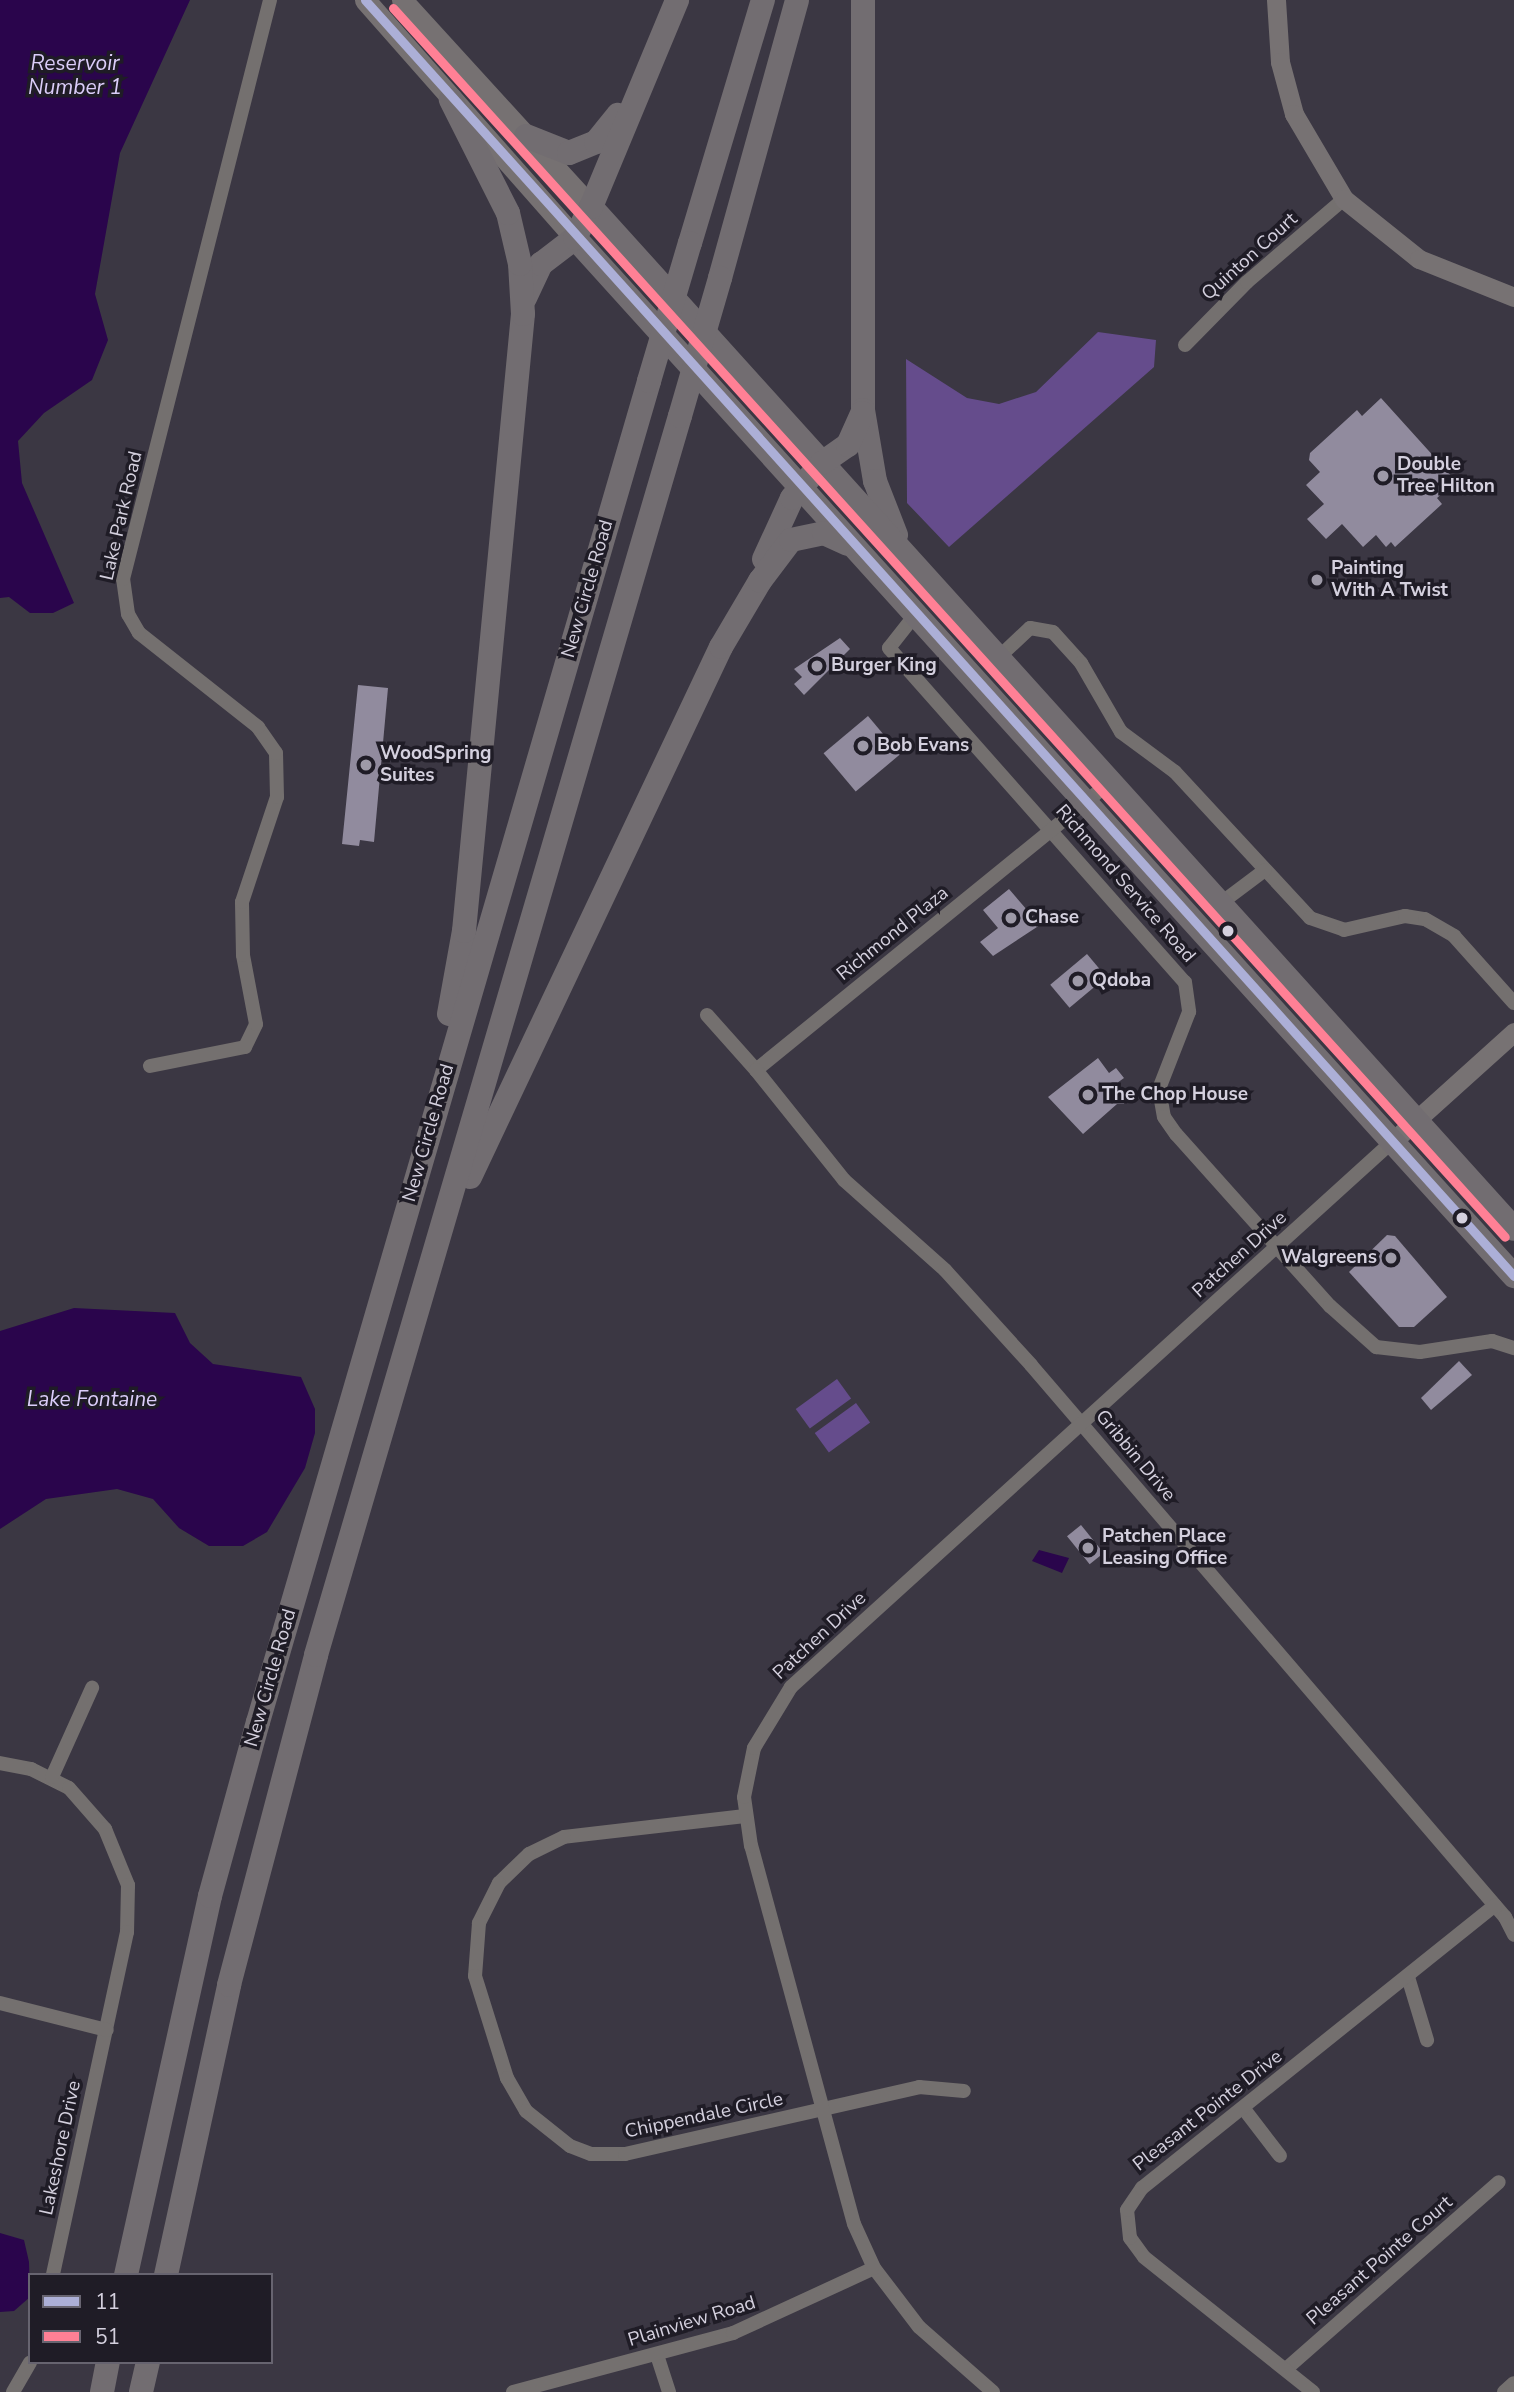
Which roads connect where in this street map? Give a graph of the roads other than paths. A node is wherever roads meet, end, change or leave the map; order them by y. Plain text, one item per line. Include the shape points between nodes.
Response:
1 (270, 0) edge
2 (365, 0) edge
3 (402, 0) edge
4 (677, 0) edge
5 (763, 0) edge
6 (797, 0) edge
7 (863, 0) edge
8 (1276, 0) edge
9 (654, 51) junction
10 (451, 100) junction
11 (526, 136) junction
12 (1344, 199) junction
13 (591, 207) junction
14 (575, 238) junction
15 (1514, 297) edge
16 (523, 305) junction
17 (1185, 345) dead end
18 (863, 410) junction
19 (822, 463) junction
20 (800, 486) junction
21 (867, 560) junction
22 (910, 560) junction
23 (915, 615) junction
24 (729, 632) junction
25 (998, 658) junction
26 (1111, 782) junction
27 (1086, 803) junction
28 (1052, 830) junction
29 (1265, 870) junction
30 (1221, 903) junction
31 (1514, 1003) edge
32 (707, 1015) dead end
33 (1514, 1032) edge
34 (150, 1066) dead end
35 (756, 1070) junction
36 (1418, 1121) junction
37 (1393, 1141) junction
38 (1514, 1229) edge
39 (1280, 1245) junction
40 (1514, 1276) edge
41 (385, 1284) junction
42 (414, 1317) junction
43 (1514, 1348) edge
44 (1082, 1424) junction
45 (92, 1688) dead end
46 (0, 1763) edge
47 (52, 1776) junction
48 (745, 1816) junction
49 (1494, 1905) junction
50 (1514, 1935) edge
51 (1408, 1977) junction
52 (0, 2003) edge
53 (107, 2030) junction
54 (1427, 2040) dead end
55 (964, 2091) dead end
56 (822, 2109) junction
57 (1244, 2109) junction
58 (1280, 2156) dead end
59 (1499, 2182) dead end
60 (874, 2268) junction
61 (53, 2273) edge
62 (126, 2273) edge
63 (166, 2273) edge
64 (657, 2355) junction
65 (29, 2364) edge
66 (108, 2364) edge
67 (148, 2364) edge
68 (1286, 2370) junction
69 (1514, 2383) edge
70 (13, 2392) edge
71 (102, 2392) edge
72 (141, 2392) edge
73 (513, 2392) edge
74 (669, 2392) edge
75 (993, 2392) edge
76 (1313, 2392) edge
77 (1504, 2392) edge

1 - 34 street, Lake Park Road via 124,579 128,614 139,633 258,727 276,753 277,797 242,902 243,955 256,1024 245,1047
2 - 10 main road
3 - 11 main road
4 - 9 highway
5 - 41 highway, New Circle Road, bridge
6 - 42 highway, New Circle Road, bridge via 680,416
7 - 18 highway
8 - 12 street via 1280,62 1294,114
9 - 11 highway via 596,142 569,153
9 - 13 highway
10 - 14 main road
10 - 16 highway via 508,213
11 - 13 main road
12 - 15 street via 1419,259
12 - 17 street, Quinton Court via 1247,282
13 - 14 highway
13 - 19 highway
14 - 16 highway via 541,264
14 - 20 highway
16 - 41 highway via 514,450 464,931
18 - 19 highway via 848,445
18 - 22 highway via 878,489
19 - 20 highway
19 - 22 highway
20 - 21 highway
20 - 24 highway
21 - 23 highway
21 - 24 highway via 829,534 791,540 775,556
22 - 25 highway
23 - 27 highway
23 - 28 street, Richmond Service Road via 890,648
24 - 42 highway via 473,1168
25 - 26 highway
25 - 29 street via 1030,628 1054,632 1081,663 1121,732 1175,772
26 - 27 street, Richmond Plaza
26 - 30 highway
27 - 28 street, Richmond Plaza
27 - 37 highway
28 - 35 street, Richmond Plaza
28 - 39 street, Richmond Service Road via 1185,982 1189,1012 1183,1037 1161,1071 1159,1103 1176,1134
29 - 30 street
29 - 31 street via 1310,918 1329,929 1357,930 1405,916 1437,925
30 - 36 highway
32 - 35 street
33 - 36 street
35 - 44 street, Gribbin Drive via 844,1180 952,1277
36 - 37 street
36 - 38 highway
37 - 39 street, Patchen Drive
37 - 40 highway
39 - 43 street, Richmond Service Road via 1330,1306 1376,1347 1420,1352 1492,1342
39 - 44 street, Patchen Drive
41 - 62 highway, New Circle Road via 210,1896
42 - 63 highway, New Circle Road via 267,1835
44 - 48 street, Patchen Drive via 779,1700 754,1748
44 - 49 street, Gribbin Drive
45 - 47 street
46 - 47 street
47 - 53 street, Lakeshore Drive via 105,1829 128,1885 127,1932
48 - 56 street, Patchen Drive
48 - 56 street, Chippendale Circle via 584,1833 529,1854 487,1901 475,1946 477,1986 517,2099 537,2125 591,2154 625,2154
49 - 50 street, Gribbin Drive
49 - 51 street, Pleasant Pointe Drive
51 - 54 street
51 - 57 street, Pleasant Pointe Drive
52 - 53 street
53 - 61 street, Lakeshore Drive
55 - 56 street, Chippendale Circle via 919,2087
56 - 60 street, Patchen Drive via 846,2200
57 - 58 street
57 - 68 street, Pleasant Pointe Drive via 1142,2188 1132,2198 1127,2223 1144,2257
59 - 68 street, Pleasant Pointe Court
60 - 64 street, Plainview Road via 783,2314
60 - 75 street, Patchen Drive via 919,2327
64 - 73 street, Plainview Road
64 - 74 street
65 - 70 street
66 - 71 highway
67 - 72 highway
68 - 76 street, Pleasant Pointe Drive
69 - 77 street

